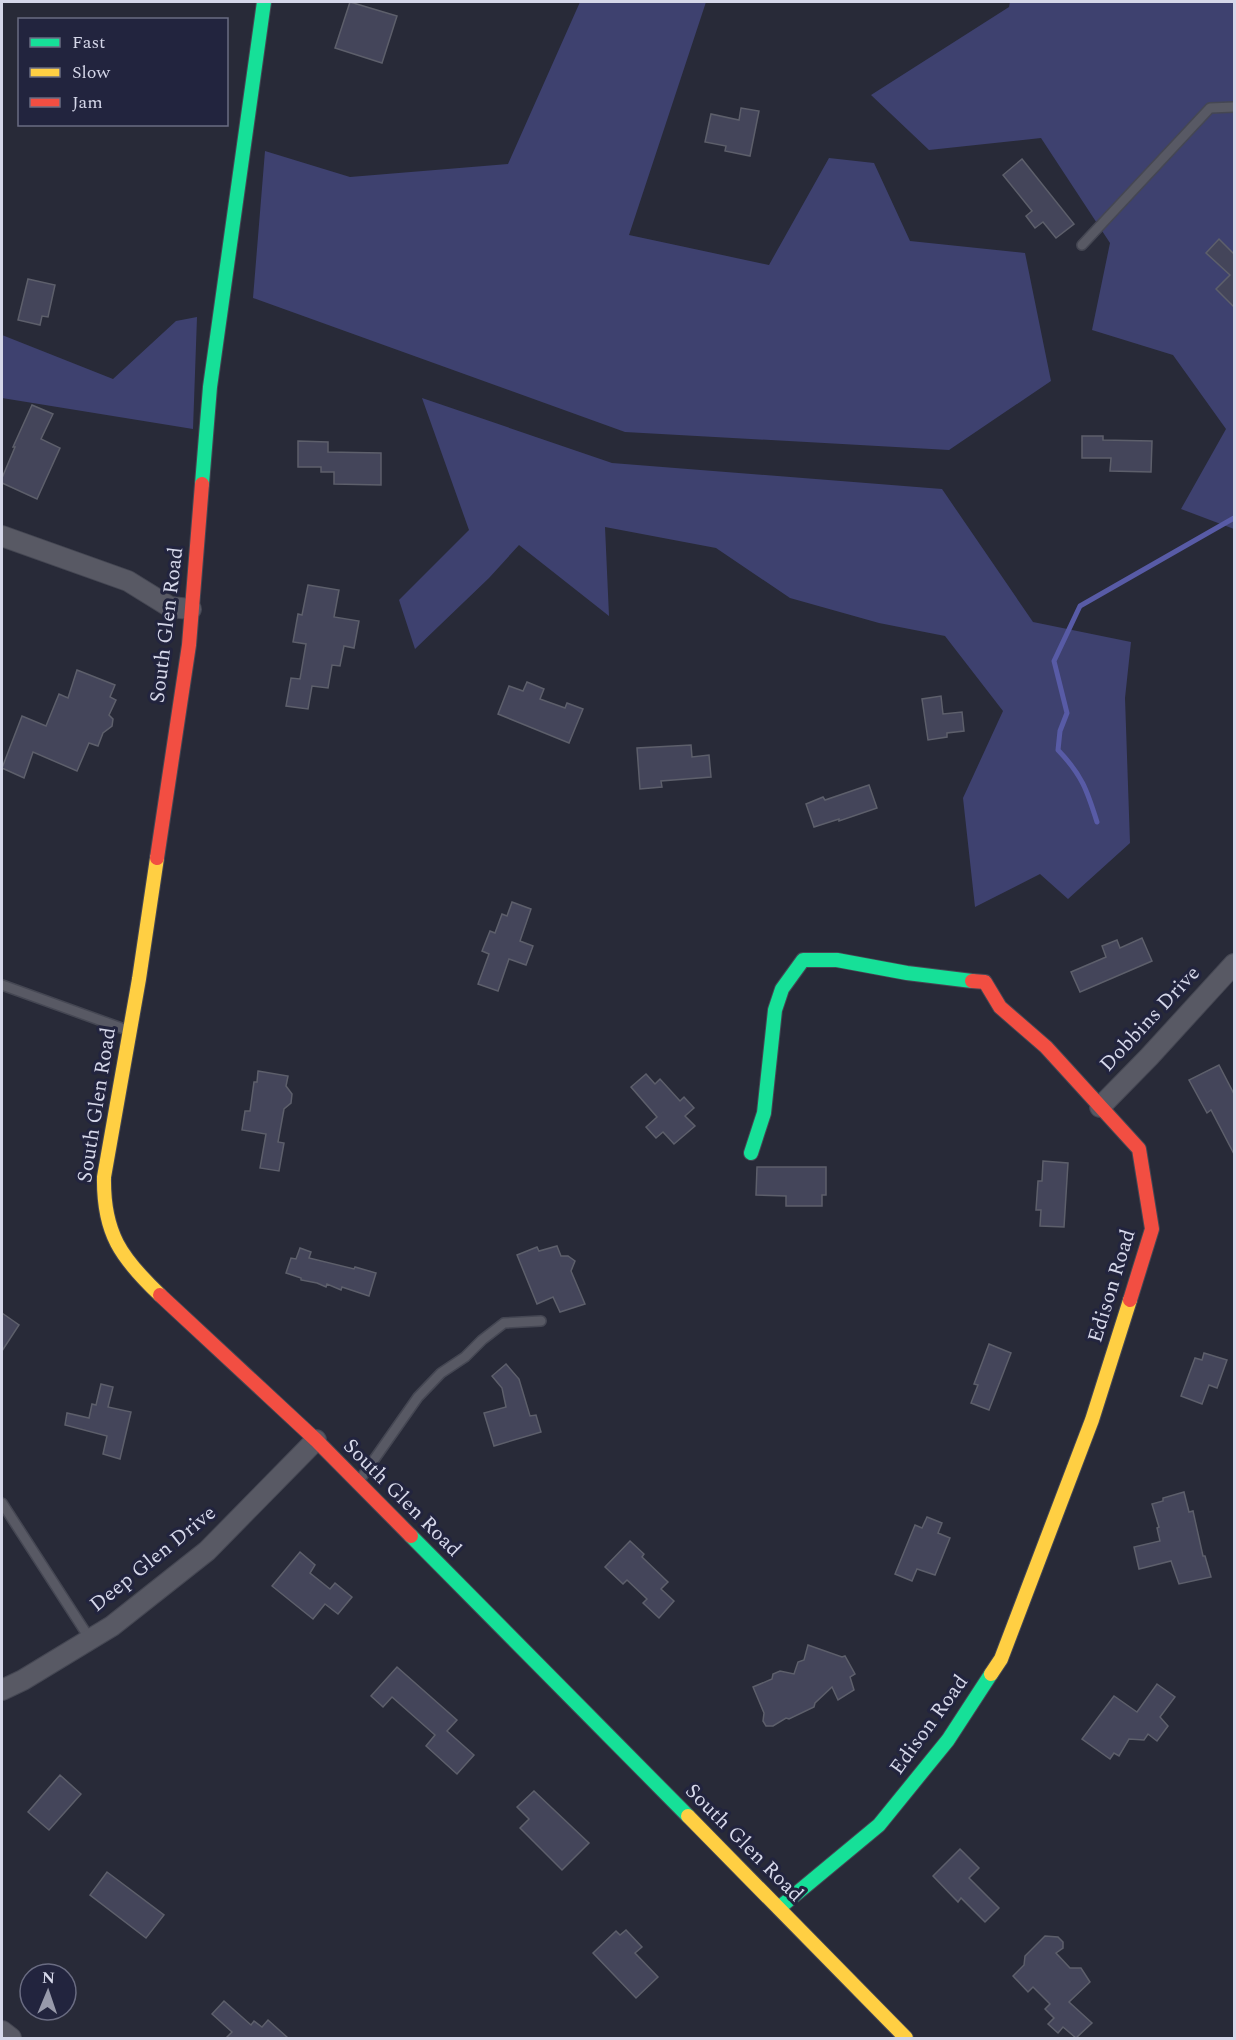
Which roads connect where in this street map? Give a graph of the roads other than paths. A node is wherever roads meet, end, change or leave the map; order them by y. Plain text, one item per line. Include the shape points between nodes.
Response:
1 (264, 2) edge
2 (1234, 106) edge
3 (1082, 245) dead end
4 (2, 536) edge
5 (191, 609) junction
6 (1234, 964) edge
7 (2, 985) edge
8 (130, 1030) junction
9 (1100, 1107) junction
10 (751, 1153) dead end
11 (541, 1322) dead end
12 (316, 1440) junction
13 (358, 1484) junction
14 (2, 1503) edge
15 (90, 1639) junction
16 (2, 1690) edge
17 (779, 1908) junction
18 (2, 2031) edge
19 (11, 2038) edge
20 (906, 2038) edge

1 - 5 main road, South Glen Road via 210,387
2 - 3 lane via 1210,108
4 - 5 street via 128,580 170,607
5 - 8 main road, South Glen Road via 189,645
6 - 9 street, Dobbins Drive
7 - 8 lane
8 - 12 main road, South Glen Road via 104,1177 104,1203 114,1240 136,1272
9 - 10 main road, Edison Road via 1046,1047 1000,1007 985,982 810,958 803,960 782,989 764,1113
9 - 17 main road, Edison Road via 1139,1149 1152,1229 1092,1420 1001,1659 948,1740 879,1825
11 - 13 lane via 504,1323 441,1373 418,1397
12 - 13 main road, South Glen Road
12 - 15 street, Deep Glen Drive via 207,1551
13 - 17 main road, South Glen Road
14 - 15 lane
15 - 16 street, Deep Glen Drive
17 - 20 main road, South Glen Road
18 - 19 street

